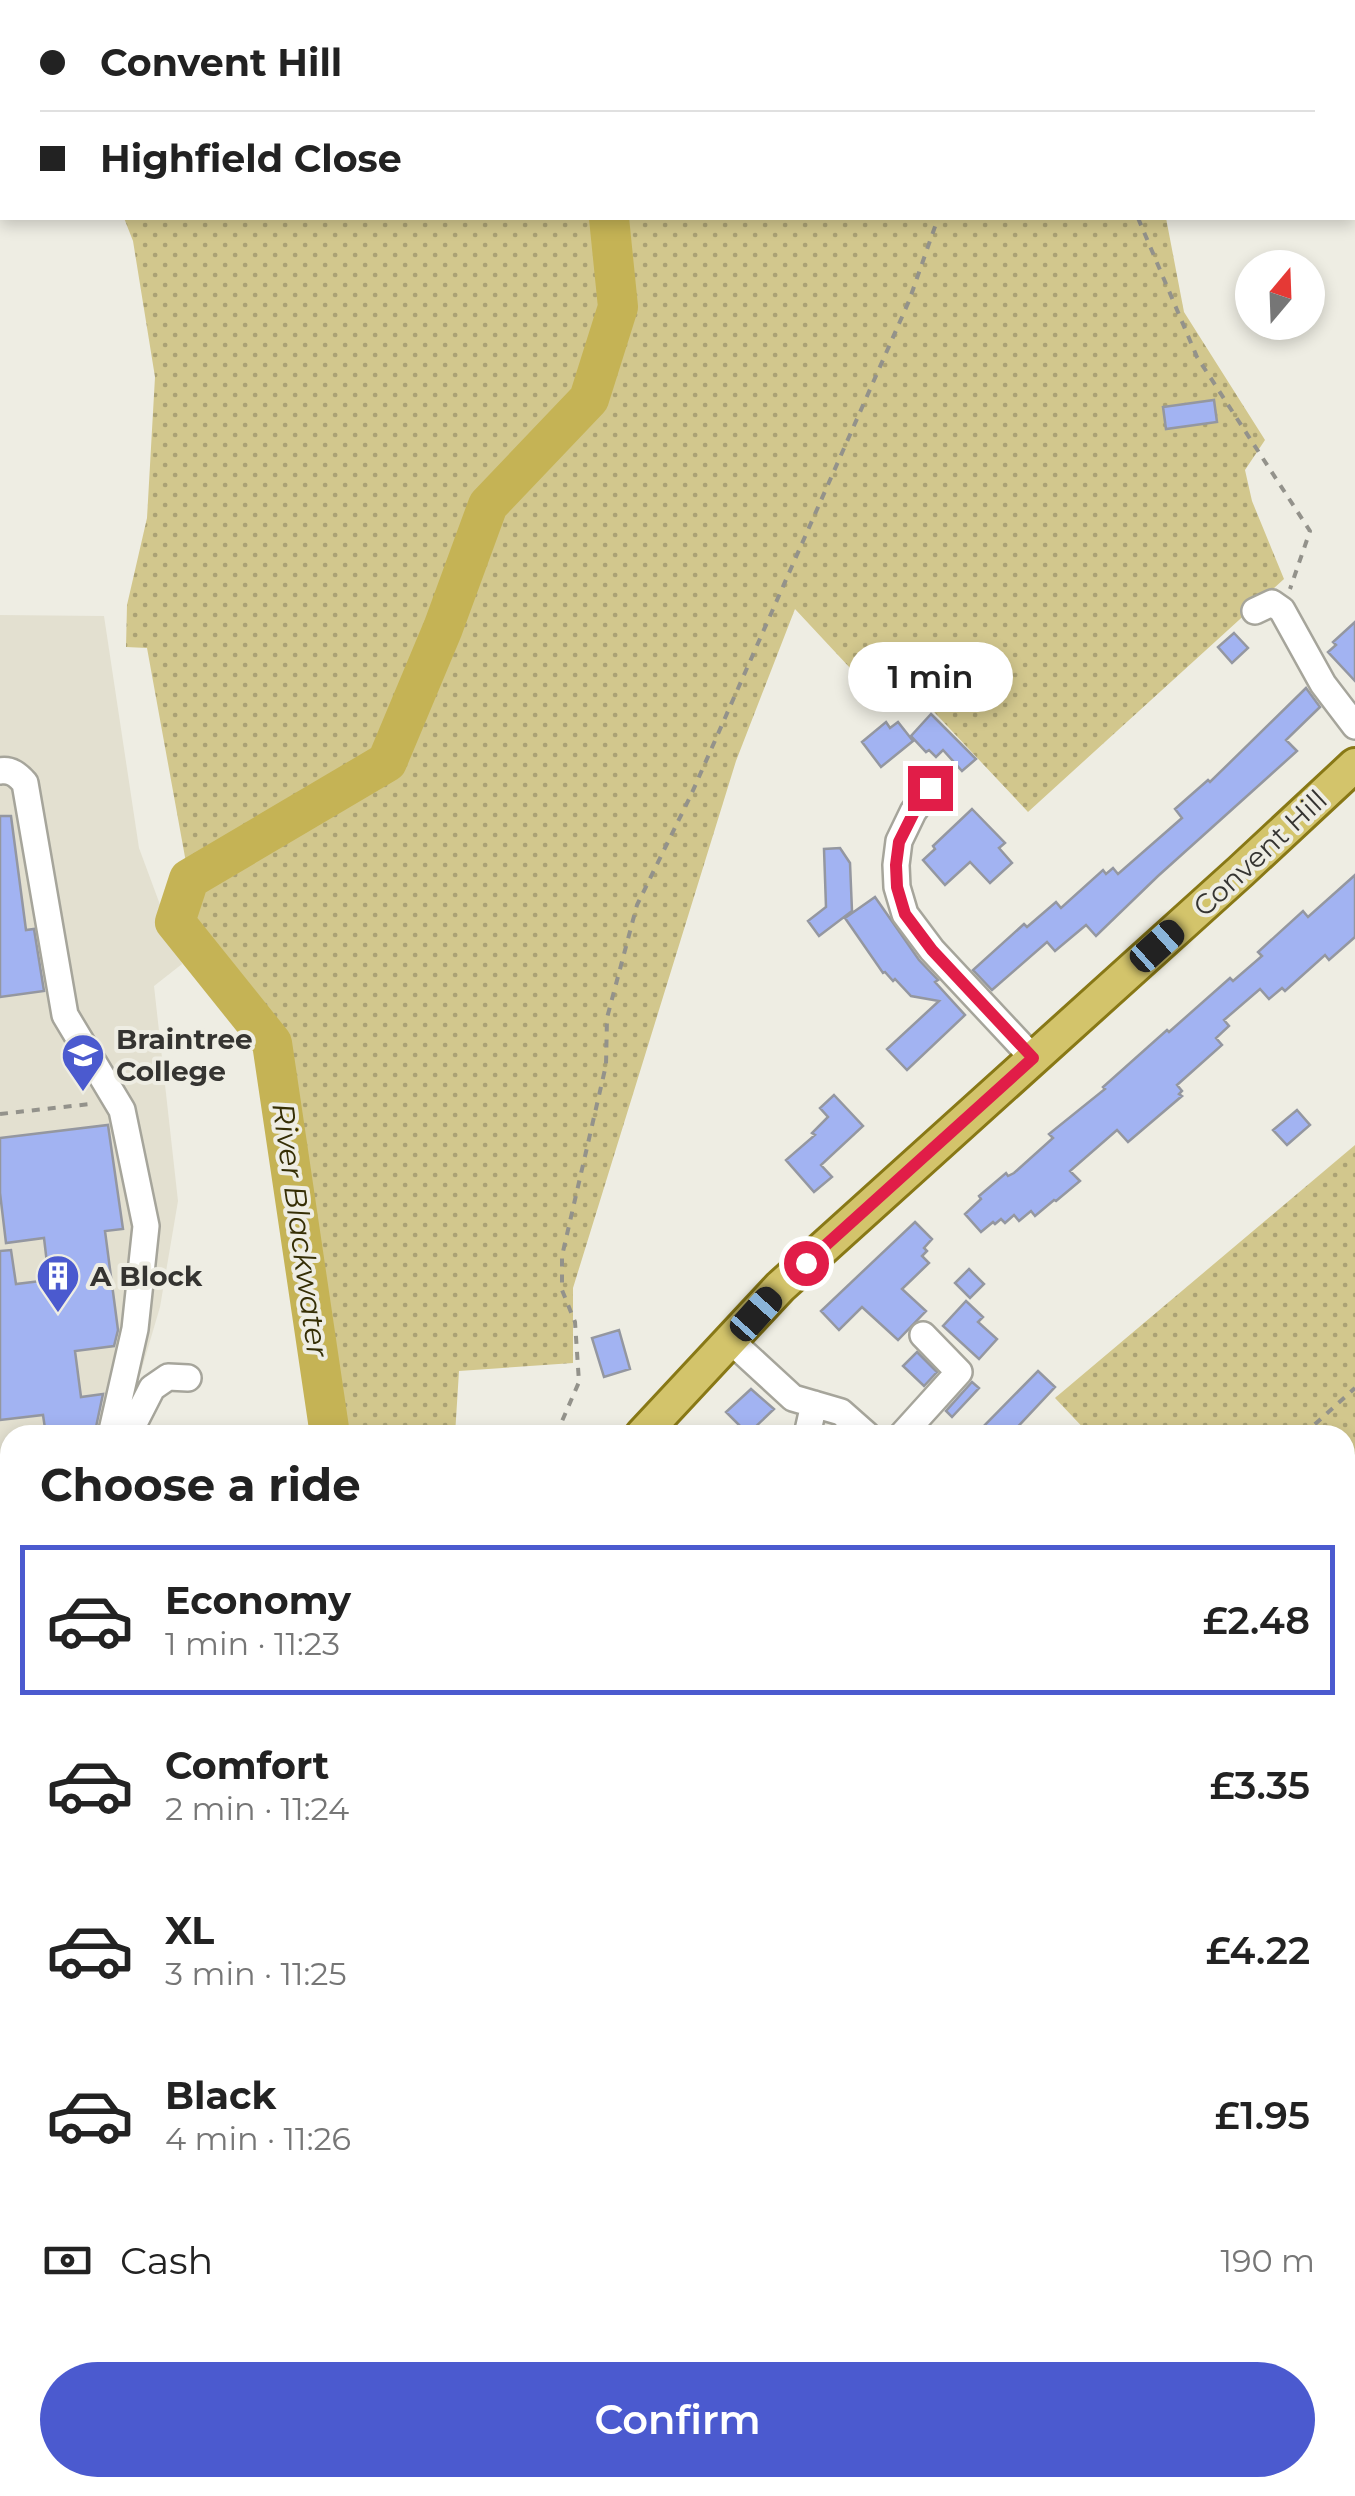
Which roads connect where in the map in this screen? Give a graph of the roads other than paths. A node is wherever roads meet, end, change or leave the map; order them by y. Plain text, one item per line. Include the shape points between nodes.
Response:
1 (1255, 611) dead end
2 (1355, 726) edge
3 (1355, 765) edge
4 (0, 770) edge
5 (930, 788) dead end
6 (1033, 1058) junction
7 (922, 1336) dead end
8 (730, 1342) junction
9 (188, 1378) dead end
10 (814, 1404) junction
11 (112, 1425) edge
12 (133, 1425) edge
13 (651, 1425) edge
14 (809, 1425) edge
15 (856, 1425) edge
16 (911, 1425) edge

1 - 2 street via 1272,603 1282,610
3 - 6 main road, Convent Hill
4 - 11 street via 25,783 65,1014 122,1110 146,1226 135,1329
5 - 6 street via 899,842 897,887 905,914
6 - 8 main road, Convent Hill via 780,1287
7 - 16 street via 960,1372
8 - 10 street via 793,1398
8 - 13 main road, Convent Hill
9 - 12 street via 168,1377 152,1388
10 - 14 street
10 - 15 street via 842,1412

